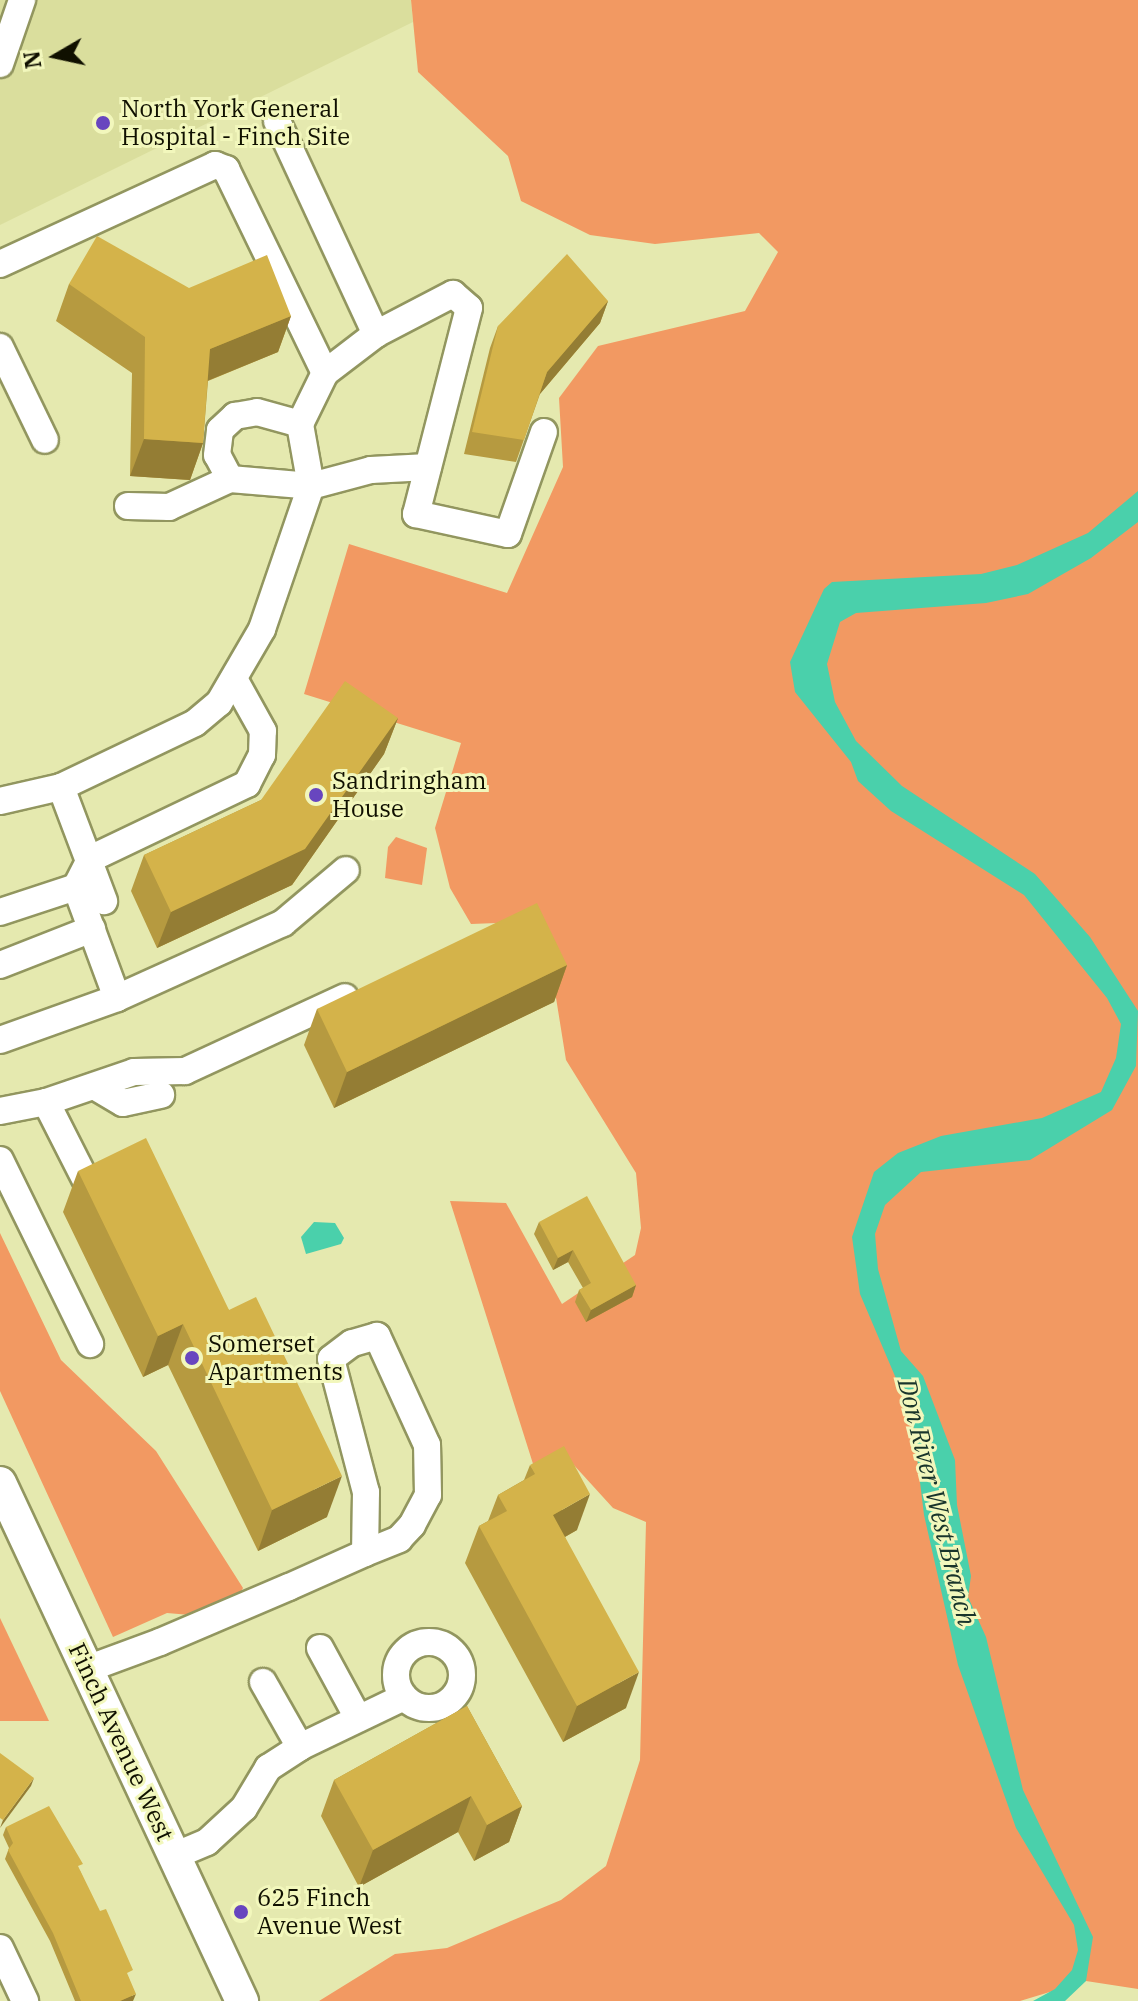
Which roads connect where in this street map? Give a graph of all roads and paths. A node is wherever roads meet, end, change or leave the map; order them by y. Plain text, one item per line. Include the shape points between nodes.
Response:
1 (22, 0) edge
2 (0, 64) edge
3 (277, 121) dead end
4 (0, 264) edge
5 (376, 334) junction
6 (0, 347) edge
7 (325, 373) junction
8 (300, 424) junction
9 (544, 432) dead end
10 (45, 440) dead end
11 (428, 467) junction
12 (230, 479) junction
13 (311, 486) junction
14 (128, 506) dead end
15 (234, 679) junction
16 (61, 787) junction
17 (0, 801) edge
18 (90, 859) junction
19 (346, 870) dead end
20 (76, 887) junction
21 (104, 901) dead end
22 (0, 912) edge
23 (92, 929) junction
24 (0, 965) edge
25 (345, 997) edge
26 (117, 998) junction
27 (0, 1040) edge
28 (96, 1087) junction
29 (161, 1095) dead end
30 (46, 1102) junction
31 (0, 1111) edge
32 (0, 1160) edge
33 (85, 1179) edge
34 (90, 1344) dead end
35 (0, 1483) edge
36 (365, 1553) junction
37 (320, 1648) dead end
38 (87, 1669) junction
39 (263, 1682) dead end
40 (404, 1697) junction
41 (450, 1701) junction
42 (358, 1718) junction
43 (466, 1724) edge
44 (300, 1747) junction
45 (174, 1856) junction
46 (0, 1948) edge
47 (25, 2001) edge
48 (242, 2001) edge

1 - 2 street
3 - 5 street
4 - 7 street via 215,165 226,169
5 - 7 street
5 - 11 street via 453,294 469,308
6 - 10 street
7 - 8 street
8 - 12 street via 257,412 235,416 220,430 217,455
8 - 13 street
9 - 11 street via 508,534 416,514
11 - 13 street via 371,470
12 - 13 street
12 - 14 street via 169,507
13 - 15 street via 262,629
15 - 16 street via 219,703 195,723
15 - 18 street via 263,731 262,755 247,784
16 - 17 street
16 - 18 street
18 - 20 street
18 - 21 street
19 - 26 street via 283,923
20 - 22 street
20 - 23 street
23 - 24 street
23 - 26 street
25 - 28 street via 185,1071 134,1072
26 - 27 street
28 - 29 street via 123,1103
28 - 30 street
30 - 31 street
30 - 33 street
32 - 34 street
35 - 38 main road, Finch Avenue West
36 - 36 street via 399,1539 428,1495 427,1445 377,1336 352,1343 331,1359 366,1492
36 - 38 street
37 - 42 street
38 - 45 main road, Finch Avenue West
39 - 44 street
40 - 41 street via 431,1708
40 - 41 street via 396,1676 403,1655 433,1642 459,1660 462,1682
40 - 42 street
41 - 43 street
42 - 44 street
44 - 45 street via 268,1768 244,1808 207,1842
45 - 48 main road, Finch Avenue West
46 - 47 street

